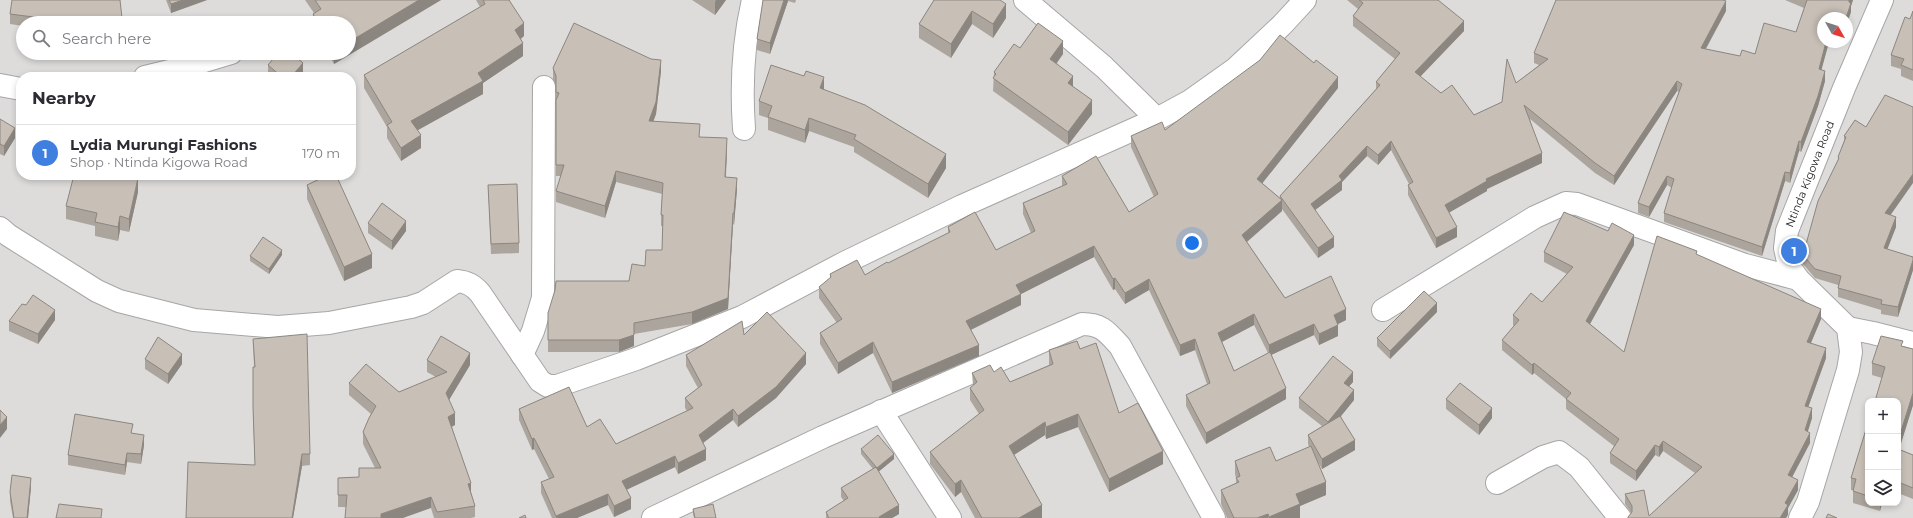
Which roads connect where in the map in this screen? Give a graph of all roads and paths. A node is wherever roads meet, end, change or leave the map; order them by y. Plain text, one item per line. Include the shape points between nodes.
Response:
1 (753, 0) edge
2 (1025, 0) edge
3 (1305, 0) edge
4 (1882, 0) edge
5 (207, 60) edge
6 (166, 72) edge
7 (0, 85) edge
8 (544, 87) dead end
9 (16, 88) edge
10 (1157, 119) junction
11 (744, 129) dead end
12 (0, 228) edge
13 (1798, 279) junction
14 (1383, 310) dead end
15 (1848, 328) junction
16 (1913, 344) edge
17 (522, 355) junction
18 (881, 411) junction
19 (1496, 483) dead end
20 (653, 518) edge
21 (950, 518) edge
22 (1214, 518) edge
23 (1620, 518) edge
24 (1800, 518) edge

1 - 11 street via 748,23 742,91
2 - 10 street via 1104,67
3 - 10 street via 1235,69 1190,101
4 - 13 street, Ntinda Kigowa Road via 1787,231 1785,248 1789,266
5 - 6 street
7 - 9 street
8 - 17 street via 543,298 533,331
10 - 17 street via 962,206 844,263 742,317 636,359 557,386 548,386 540,381
12 - 17 street via 97,291 119,301 194,320 278,327 330,323 411,307 423,303 457,281 465,282 474,286 480,293
13 - 14 street via 1745,265 1577,204 1566,203 1535,217
13 - 15 street, Ntinda Kigowa Road
15 - 16 street
15 - 24 street via 1851,352 1848,370 1808,502
18 - 20 street
18 - 21 street
18 - 22 street via 1082,324 1094,324 1108,333 1120,346
19 - 23 street via 1543,457 1559,452 1580,467

